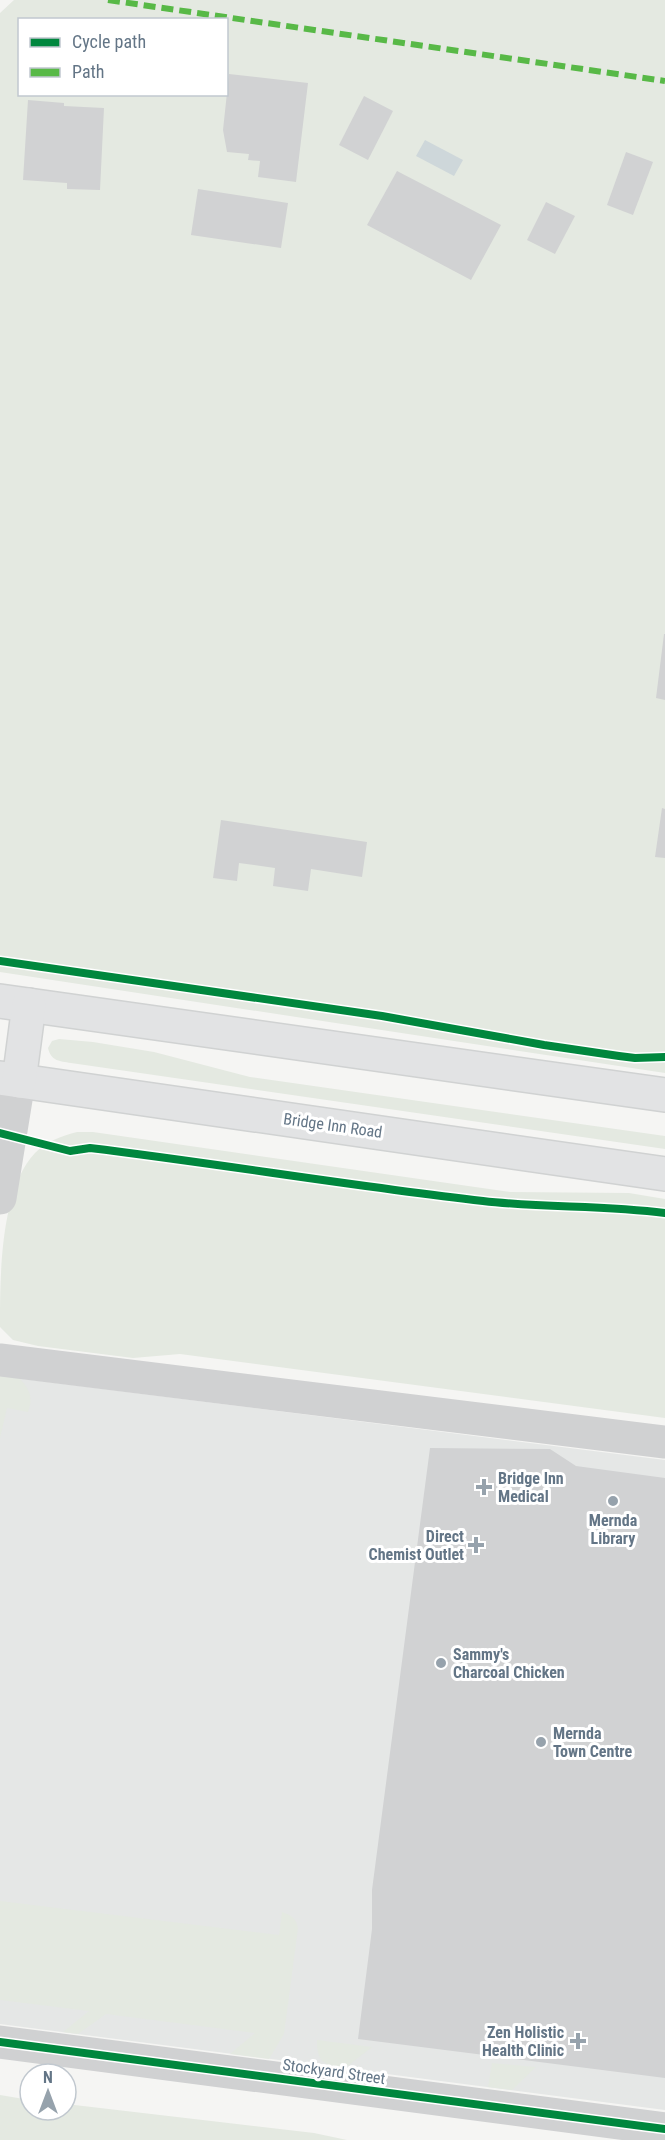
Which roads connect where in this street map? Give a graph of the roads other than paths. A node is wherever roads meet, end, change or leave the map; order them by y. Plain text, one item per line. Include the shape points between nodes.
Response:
1 (14, 1003) edge
2 (10, 1079) edge
3 (665, 1095) edge
4 (665, 1173) edge
5 (0, 1198) edge
6 (0, 1360) edge
7 (665, 1442) edge
8 (0, 2042) edge
9 (665, 2129) edge

1 - 2 main road
1 - 3 main road
2 - 4 main road, Bridge Inn Road
2 - 5 street
6 - 7 street
8 - 9 street, Stockyard Street

